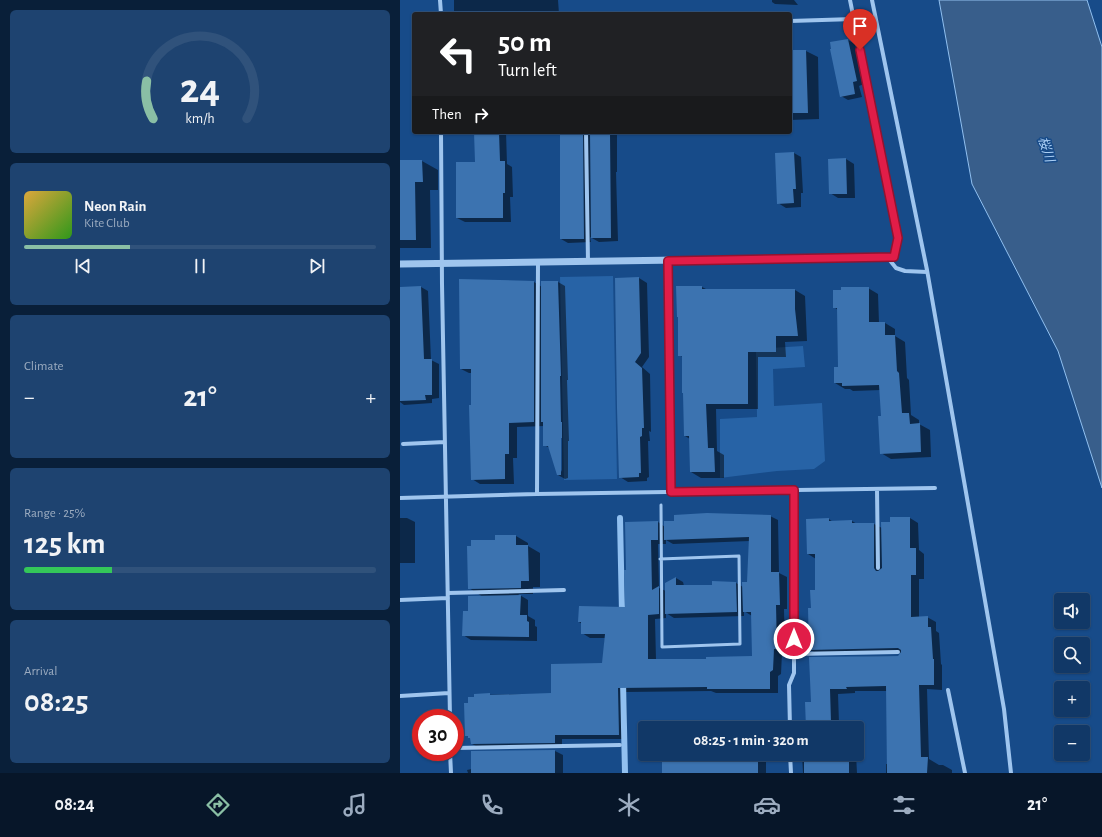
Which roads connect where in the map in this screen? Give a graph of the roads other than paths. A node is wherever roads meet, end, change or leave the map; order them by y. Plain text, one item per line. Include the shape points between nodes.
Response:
1 (440, 0) edge
2 (850, 0) edge
3 (872, 0) edge
4 (441, 12) edge
5 (854, 19) junction
6 (792, 20) edge
7 (441, 134) edge
8 (586, 134) edge
9 (891, 258) junction
10 (668, 261) junction
11 (538, 262) junction
12 (588, 262) junction
13 (442, 263) junction
14 (400, 264) edge
15 (927, 272) junction
16 (445, 442) junction
17 (403, 444) dead end
18 (935, 488) dead end
19 (877, 489) junction
20 (794, 490) junction
21 (671, 492) junction
22 (537, 494) junction
23 (446, 497) junction
24 (400, 498) edge
25 (661, 506) dead end
26 (660, 559) junction
27 (878, 568) dead end
28 (564, 590) dead end
29 (448, 596) junction
30 (400, 600) edge
31 (898, 652) dead end
32 (794, 654) junction
33 (948, 690) dead end
34 (449, 693) junction
35 (400, 696) edge
36 (450, 709) edge
37 (790, 721) edge
38 (620, 745) dead end
39 (464, 748) edge
40 (450, 761) edge
41 (790, 761) edge
42 (451, 773) edge
43 (791, 773) edge
44 (965, 773) edge
45 (1011, 773) edge

1 - 4 street
2 - 5 street
3 - 15 street
5 - 6 street
5 - 9 street via 898,238
7 - 13 street
8 - 12 street
9 - 10 street
9 - 15 street via 896,268
10 - 12 street
10 - 21 street
11 - 12 street
11 - 13 street
11 - 22 street
13 - 14 street
13 - 16 street
15 - 45 street via 1004,709
16 - 17 street
16 - 23 street
18 - 19 street
19 - 20 street
19 - 27 street
20 - 21 street
20 - 32 street
21 - 22 street
22 - 23 street
23 - 24 street
23 - 29 street
25 - 26 lane
26 - 26 lane via 662,647 740,644 739,556
28 - 29 street
29 - 30 street
29 - 34 street
31 - 32 street
32 - 37 street via 794,673 790,686
33 - 44 street
34 - 35 street
34 - 36 street
38 - 39 street
40 - 42 street
41 - 43 street

